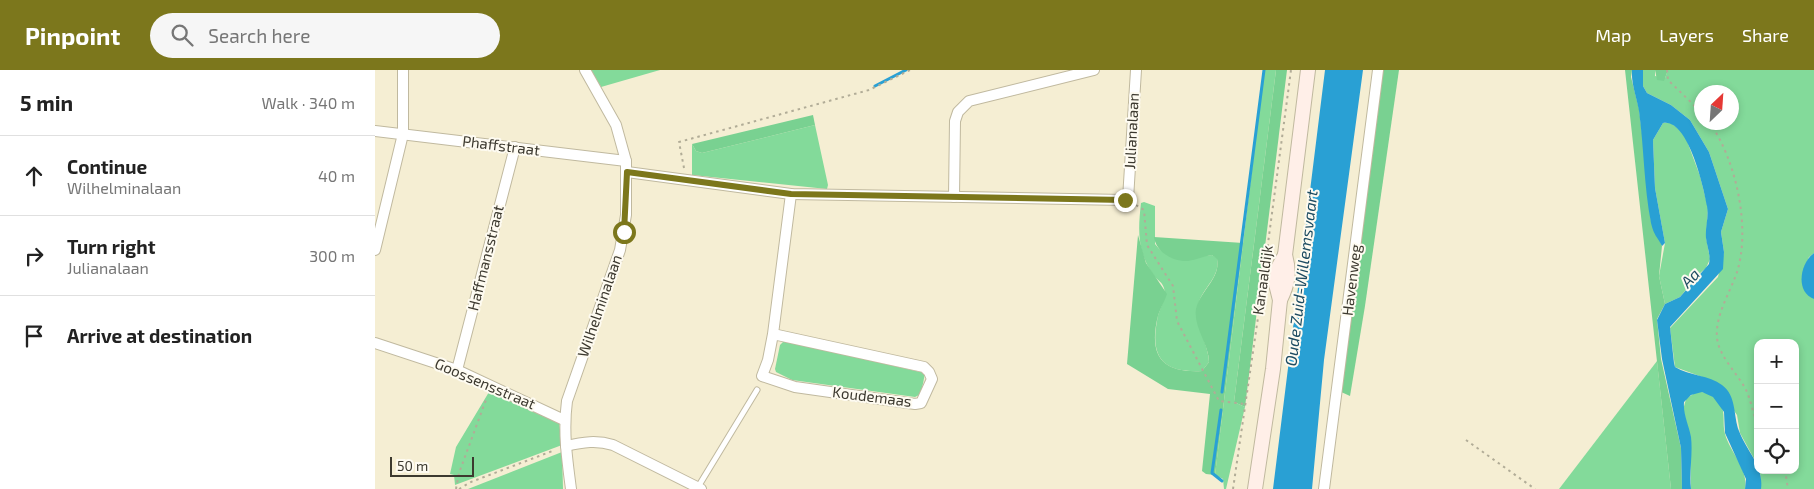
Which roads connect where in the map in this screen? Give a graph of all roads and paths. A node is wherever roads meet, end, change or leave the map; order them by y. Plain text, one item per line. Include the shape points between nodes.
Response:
1 (403, 70) edge
2 (585, 70) edge
3 (909, 70) edge
4 (1094, 70) edge
5 (1136, 70) edge
6 (1291, 70) edge
7 (1308, 70) edge
8 (1378, 70) edge
9 (1667, 70) edge
10 (1694, 105) edge
11 (1713, 130) edge
12 (375, 131) edge
13 (403, 134) junction
14 (515, 147) junction
15 (626, 161) junction
16 (627, 172) junction
17 (687, 180) junction
18 (791, 194) junction
19 (955, 197) junction
20 (1128, 199) junction
21 (377, 237) edge
22 (375, 250) edge
23 (1265, 266) dead end
24 (1263, 276) dead end
25 (773, 334) junction
26 (375, 343) edge
27 (457, 370) junction
28 (492, 385) junction
29 (757, 390) dead end
30 (1246, 404) junction
31 (1754, 412) edge
32 (565, 420) junction
33 (1466, 440) dead end
34 (566, 446) junction
35 (1785, 474) edge
36 (700, 488) edge
37 (457, 489) edge
38 (571, 489) edge
39 (1233, 489) edge
40 (1255, 489) edge
41 (1324, 489) edge
42 (1535, 489) edge
43 (1787, 489) edge

1 - 13 street
2 - 15 street, Wilhelminalaan via 616,124
3 - 17 path via 869,90 679,142
4 - 19 street via 969,101 958,112 955,121
5 - 20 street, Julianalaan
6 - 23 path, Kanaaldijk
7 - 40 main road, Kanaaldijk via 1285,255 1289,269 1287,285 1280,300
8 - 41 street, Havenweg
9 - 10 path via 1668,80
11 - 31 path via 1731,166 1741,213 1739,260 1717,337 1723,355 1746,389
12 - 13 street, Phaffstraat
13 - 14 street, Phaffstraat
13 - 21 street
14 - 15 street, Phaffstraat
14 - 27 street, Haffmansstraat
15 - 16 street, Wilhelminalaan
16 - 17 street
16 - 32 street, Wilhelminalaan via 626,215 620,250 567,401
17 - 18 street
18 - 19 street
18 - 25 street, Koudemaas
19 - 20 street
20 - 30 path via 1144,210 1147,245 1173,286 1177,321 1219,401
21 - 22 street
24 - 30 path, Kanaaldijk
25 - 25 street, Koudemaas via 924,367 932,379 921,403 915,404 795,387 762,376
26 - 27 street, Goossensstraat
27 - 28 street, Goossensstraat
28 - 32 street, Goossensstraat
28 - 37 path via 459,473
29 - 36 lane
30 - 39 path, Kanaaldijk
32 - 34 street, Wilhelminalaan
33 - 42 path
34 - 36 street via 593,442 613,445
34 - 37 path
34 - 38 street, Wilhelminalaan
35 - 43 path

